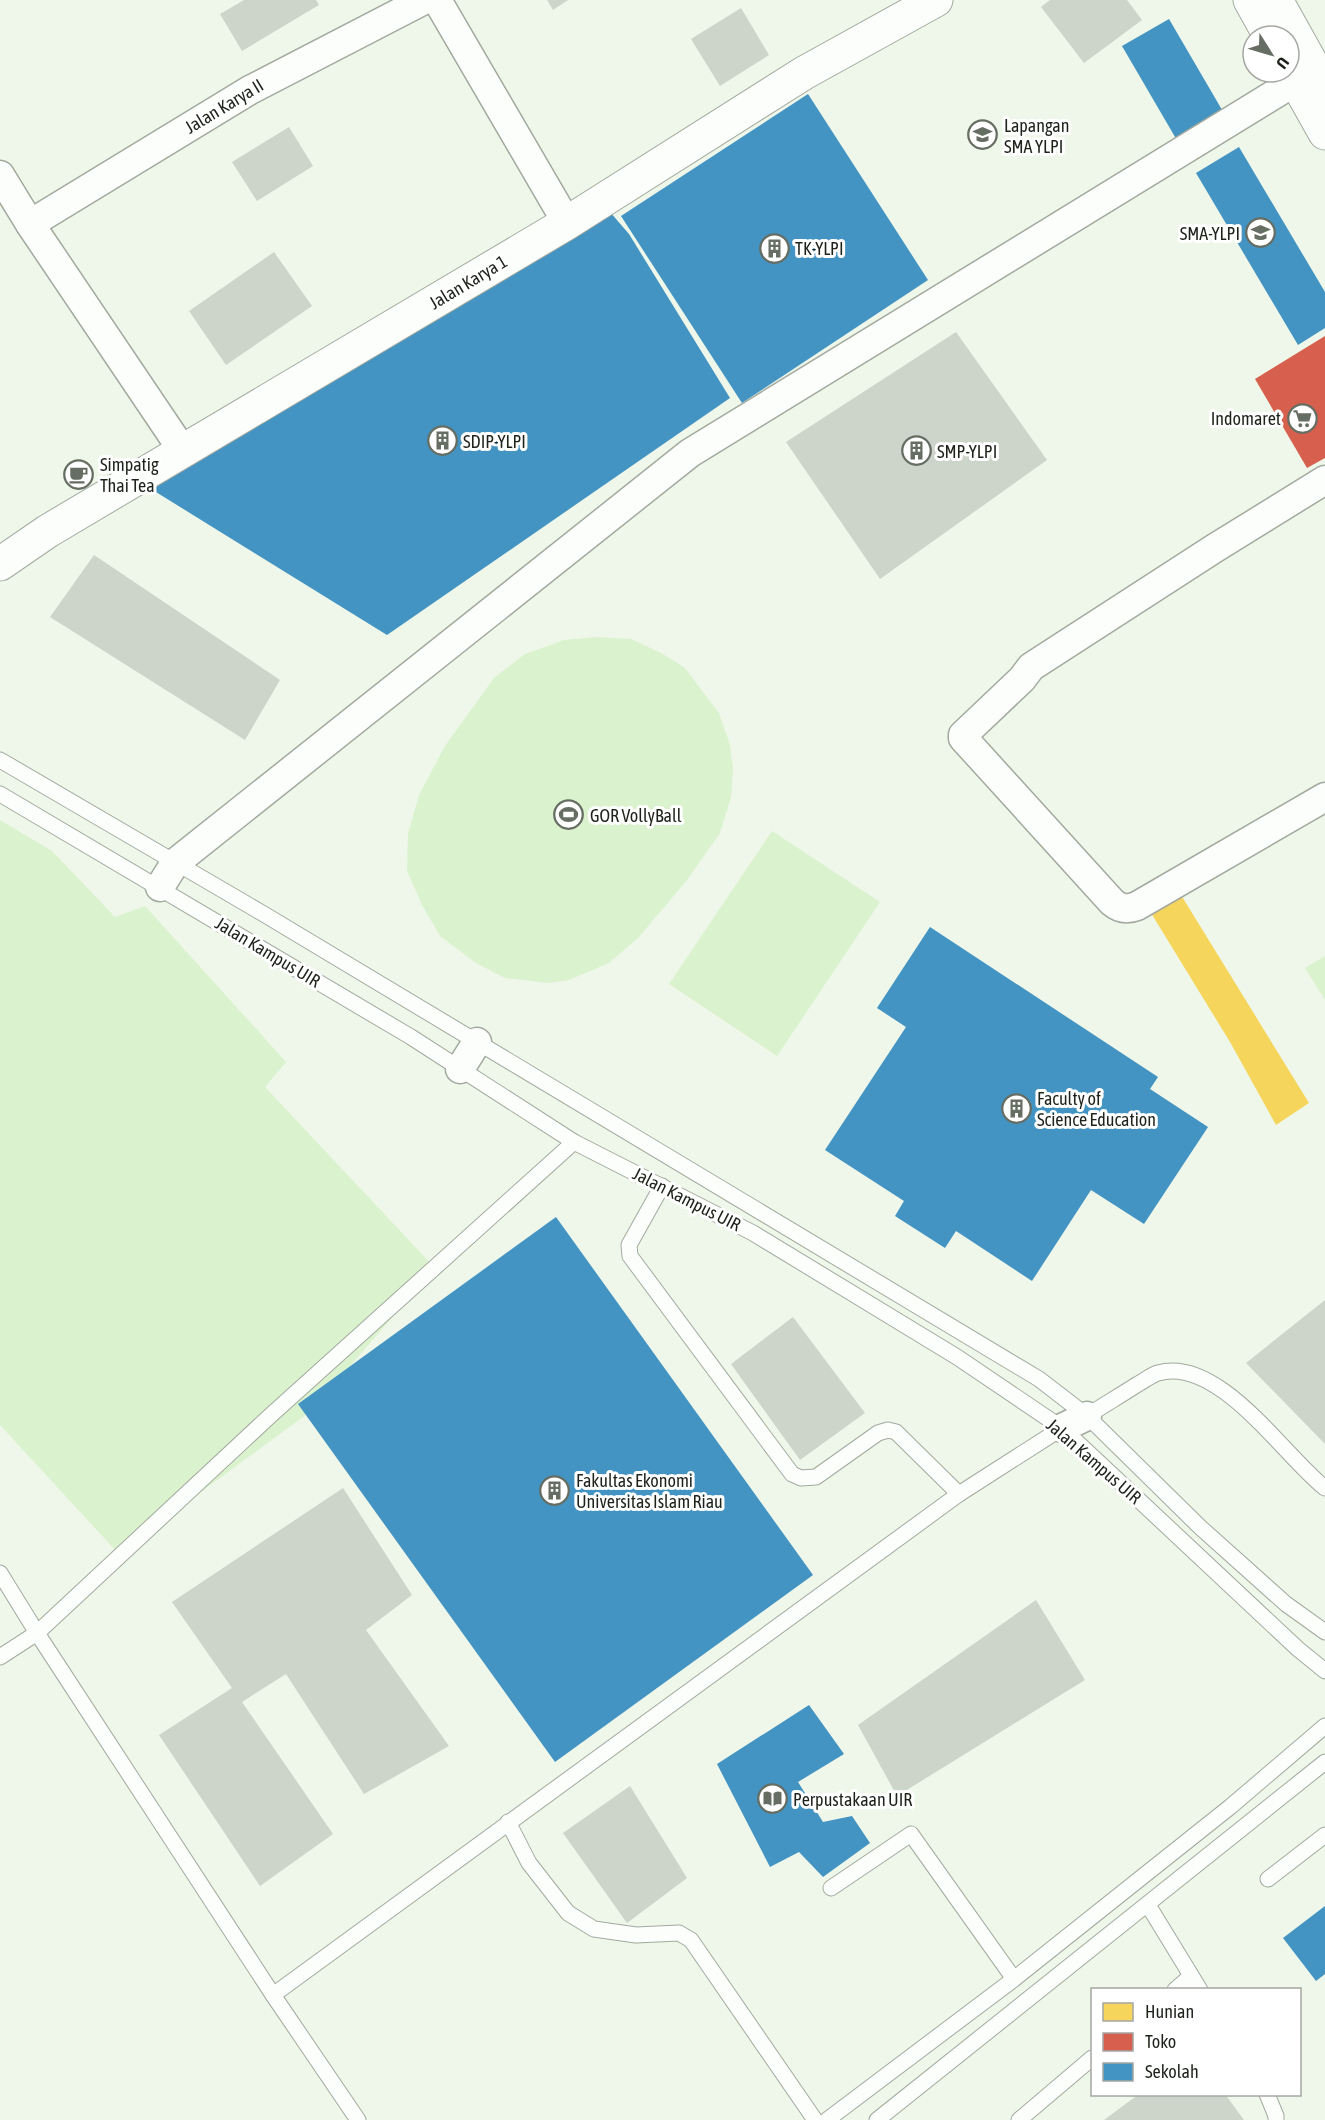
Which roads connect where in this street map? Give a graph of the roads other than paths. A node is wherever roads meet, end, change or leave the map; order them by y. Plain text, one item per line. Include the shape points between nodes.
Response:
1 (424, 0) edge
2 (436, 0) edge
3 (936, 0) edge
4 (1250, 0) edge
5 (1276, 0) edge
6 (1263, 24) edge
7 (1303, 79) edge
8 (1325, 133) edge
9 (0, 175) edge
10 (567, 223) junction
11 (30, 224) junction
12 (183, 451) junction
13 (1325, 480) edge
14 (0, 564) edge
15 (0, 760) edge
16 (0, 794) edge
17 (1325, 796) edge
18 (175, 863) junction
19 (160, 887) junction
20 (477, 1042) junction
21 (460, 1069) junction
22 (574, 1142) junction
23 (662, 1186) junction
24 (1087, 1416) junction
25 (1062, 1428) junction
26 (1325, 1488) edge
27 (959, 1494) junction
28 (0, 1573) edge
29 (1325, 1632) edge
30 (37, 1633) junction
31 (0, 1657) edge
32 (1325, 1671) edge
33 (1325, 1726) edge
34 (1325, 1762) edge
35 (508, 1821) junction
36 (1325, 1834) edge
37 (1268, 1879) dead end
38 (831, 1888) dead end
39 (1148, 1905) junction
40 (1191, 1976) junction
41 (1014, 1979) junction
42 (1176, 1988) edge
43 (1199, 1988) edge
44 (273, 1995) junction
45 (1091, 2059) edge
46 (1268, 2096) edge
47 (358, 2120) edge
48 (815, 2120) edge
49 (827, 2120) edge
50 (877, 2120) edge
51 (1018, 2120) edge
52 (1276, 2120) edge

1 - 11 street, Jalan Karya II via 250,90
2 - 10 street
3 - 10 main road, Jalan Karya 1 via 804,72
4 - 6 main road
5 - 7 main road
7 - 8 main road
7 - 18 street via 690,453
9 - 11 street
10 - 12 main road, Jalan Karya 1
11 - 12 street
12 - 14 main road, Jalan Karya 1
13 - 17 street via 1031,667 963,738 1112,902 1122,908 1137,906
15 - 18 lane, Jalan Kampus UIR
16 - 19 lane, Jalan Kampus UIR
18 - 19 street
18 - 20 lane, Jalan Kampus UIR
19 - 21 lane, Jalan Kampus UIR
20 - 21 street
20 - 24 lane, Jalan Kampus UIR via 1039,1379
21 - 22 lane, Jalan Kampus UIR
22 - 23 lane, Jalan Kampus UIR
22 - 30 lane via 271,1414
23 - 25 lane, Jalan Kampus UIR via 753,1233 957,1357
23 - 27 lane via 629,1245 630,1256 792,1474 816,1477 888,1430 896,1432
24 - 25 street
24 - 26 lane via 1157,1373 1183,1372 1217,1386 1250,1412
24 - 29 lane, Jalan Kampus UIR via 1201,1528 1286,1604
25 - 27 lane
25 - 32 lane, Jalan Kampus UIR
27 - 35 lane
28 - 30 lane
30 - 31 lane
30 - 44 lane
33 - 41 lane
34 - 39 lane
35 - 44 lane
35 - 48 lane via 529,1863 568,1913 594,1929 636,1935 679,1933 691,1940
36 - 37 lane
38 - 41 lane via 911,1834
39 - 40 lane
39 - 50 lane
40 - 42 lane
40 - 43 lane
41 - 49 lane
44 - 47 lane
45 - 51 lane
46 - 52 lane

